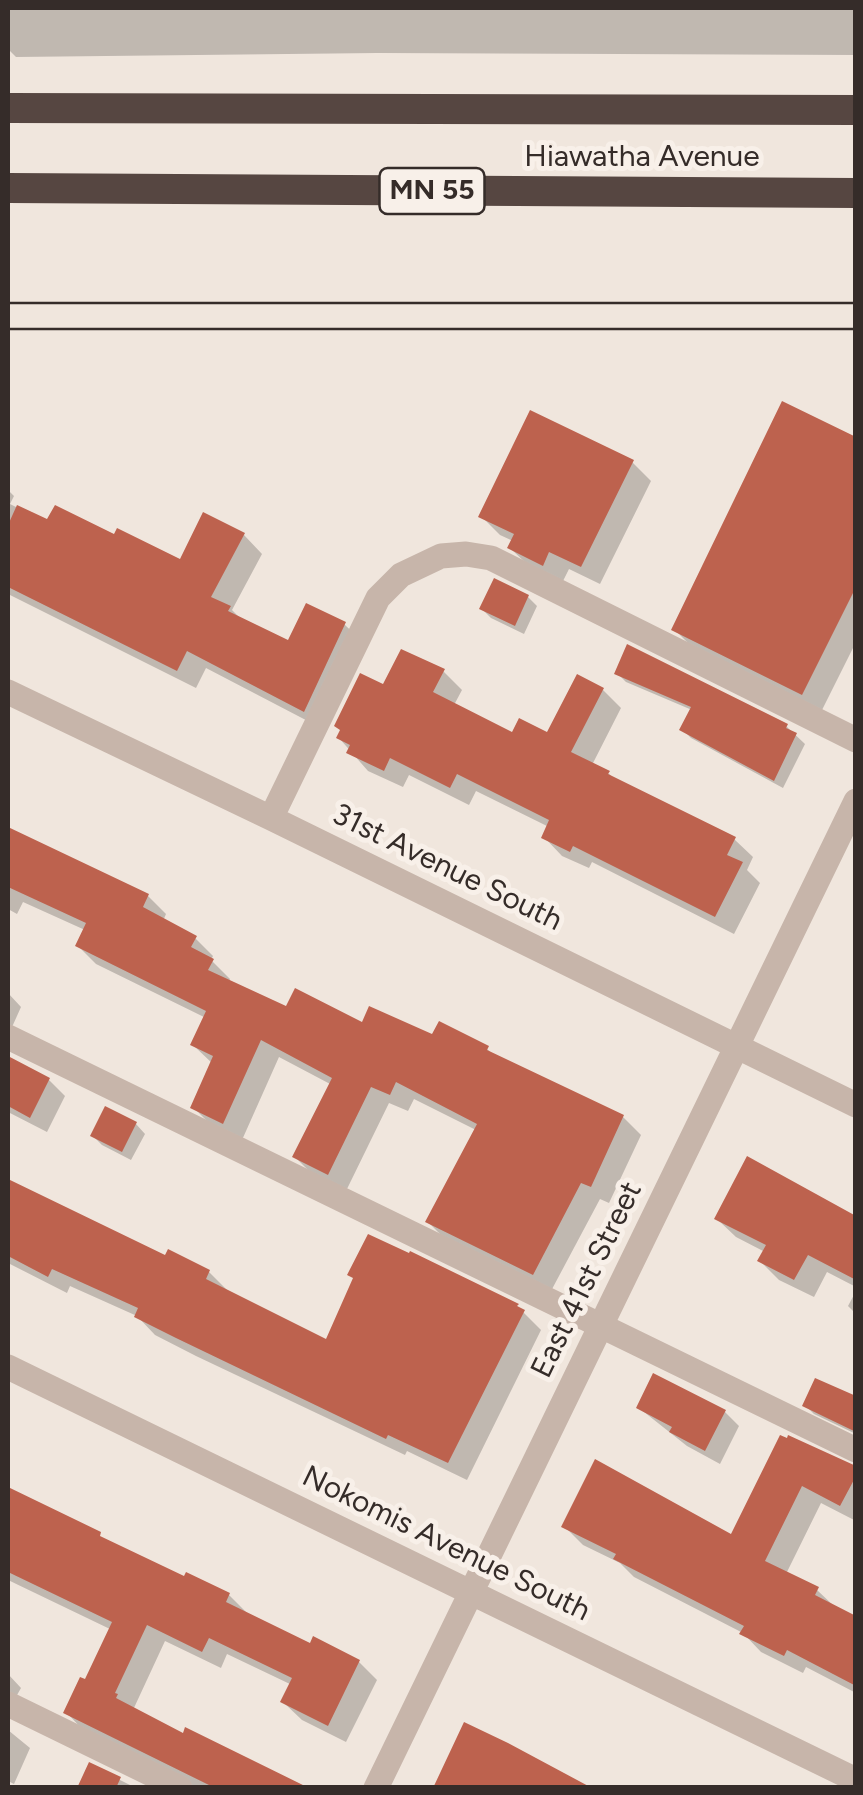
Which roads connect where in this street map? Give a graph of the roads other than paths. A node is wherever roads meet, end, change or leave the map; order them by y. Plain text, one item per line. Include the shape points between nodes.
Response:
1 (8, 108) edge
2 (856, 110) edge
3 (8, 188) edge
4 (856, 193) edge
5 (8, 692) edge
6 (856, 740) edge
7 (856, 801) edge
8 (272, 818) junction
9 (8, 1037) edge
10 (738, 1048) junction
11 (856, 1105) edge
12 (601, 1326) junction
13 (8, 1367) edge
14 (856, 1450) edge
15 (472, 1593) junction
16 (8, 1704) edge
17 (856, 1780) edge
18 (180, 1788) edge
19 (376, 1788) edge

1 - 2 highway, Hiawatha Avenue
3 - 4 highway, Hiawatha Avenue / MN 55
5 - 8 street, 31st Avenue South
6 - 8 street via 490,558 441,556 401,575 378,598
7 - 10 street, East 41st Street
8 - 10 street, 31st Avenue South
9 - 12 street
10 - 11 street, 31st Avenue South
10 - 12 street, East 41st Street
12 - 14 street
12 - 15 street, East 41st Street
13 - 15 street, Nokomis Avenue South
15 - 17 street, Nokomis Avenue South
15 - 19 street, East 41st Street
16 - 18 street

